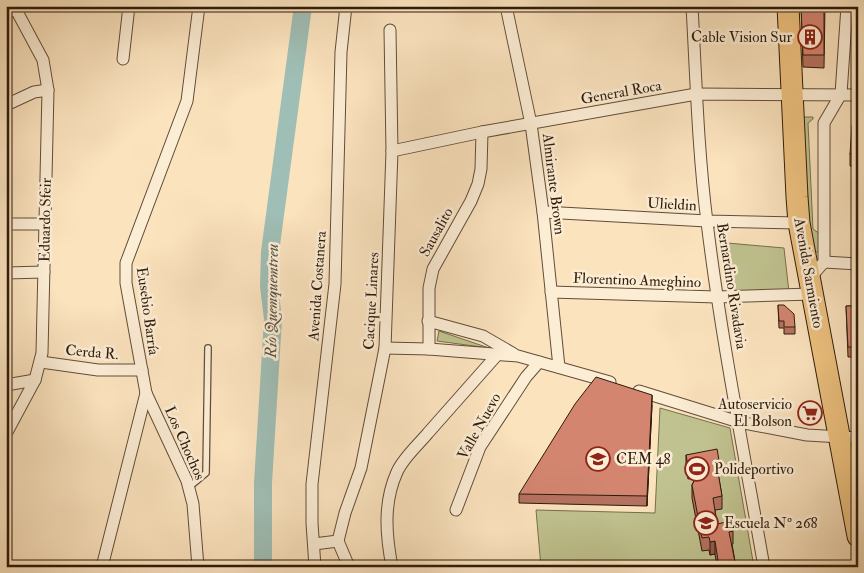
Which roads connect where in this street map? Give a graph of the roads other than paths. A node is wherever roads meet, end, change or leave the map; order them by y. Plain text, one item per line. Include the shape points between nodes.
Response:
1 (14, 6) edge
2 (129, 6) edge
3 (199, 6) edge
4 (346, 6) edge
5 (506, 6) edge
6 (692, 6) edge
7 (788, 6) edge
8 (847, 6) edge
9 (6, 10) edge
10 (390, 30) dead end
11 (123, 59) dead end
12 (48, 90) junction
13 (696, 94) junction
14 (792, 94) junction
15 (841, 94) junction
16 (858, 95) edge
17 (6, 105) edge
18 (531, 124) junction
19 (482, 132) junction
20 (392, 151) junction
21 (543, 212) junction
22 (707, 220) junction
23 (799, 223) junction
24 (6, 224) edge
25 (45, 224) junction
26 (824, 262) junction
27 (858, 264) edge
28 (44, 272) junction
29 (6, 273) edge
30 (810, 286) junction
31 (551, 292) junction
32 (717, 297) junction
33 (428, 320) junction
34 (208, 348) dead end
35 (385, 348) junction
36 (429, 349) junction
37 (496, 355) junction
38 (518, 356) junction
39 (41, 362) junction
40 (539, 362) junction
41 (559, 367) junction
42 (142, 370) junction
43 (35, 380) junction
44 (6, 385) edge
45 (146, 393) junction
46 (739, 422) junction
47 (6, 434) edge
48 (849, 447) edge
49 (188, 488) junction
50 (456, 510) dead end
51 (858, 536) edge
52 (338, 540) junction
53 (314, 544) junction
54 (102, 567) edge
55 (198, 567) edge
56 (316, 567) edge
57 (349, 567) edge
58 (392, 567) edge
59 (764, 567) edge

1 - 9 street
1 - 12 street, Eduardo Sfeir via 43,60
2 - 11 street
3 - 42 street, Eusebio Barría via 187,101 126,263 126,283
4 - 53 street, Avenida Costanera via 341,52 335,284 312,484
5 - 18 street, Almirante Brown
6 - 13 street, Bernardino Rivadavia
7 - 14 highway, Avenida Sarmiento
8 - 15 street
10 - 20 street, Cacique Linares
12 - 17 street via 34,92
12 - 25 street, Eduardo Sfeir
13 - 14 street, General Roca
13 - 18 street, General Roca
13 - 22 street, Bernardino Rivadavia
14 - 15 street, General Roca
14 - 23 highway, Avenida Sarmiento
15 - 16 street, General Roca
15 - 26 street via 824,123
18 - 19 street, General Roca
18 - 21 street, Almirante Brown
19 - 20 street, General Roca
19 - 33 street, Sausalito via 482,169 478,184 433,269
20 - 35 street, Cacique Linares
21 - 22 street, Ulieldin
21 - 31 street, Almirante Brown
22 - 23 street, Ulieldin
22 - 32 street, Bernardino Rivadavia
23 - 30 highway, Avenida Sarmiento
24 - 25 street
25 - 28 street, Eduardo Sfeir
26 - 27 street
26 - 30 street
28 - 29 street
28 - 39 street, Eduardo Sfeir
30 - 32 street, Florentino Ameghino
30 - 48 highway, Avenida Sarmiento
31 - 32 street, Florentino Ameghino
31 - 41 street, Almirante Brown
32 - 46 street, Bernardino Rivadavia
33 - 36 street, Sausalito
33 - 38 street via 483,336
34 - 49 lane via 206,473
35 - 36 street
35 - 52 street, Cacique Linares via 361,468
36 - 37 street
37 - 38 street
37 - 58 street via 397,471 386,517
38 - 40 street
39 - 42 street, Cerda R. via 98,370
39 - 43 street, Eduardo Sfeir
40 - 41 street
40 - 50 street, Valle Nuevo via 480,447
41 - 46 street
42 - 45 street, Eusebio Barría
43 - 44 street
43 - 47 street, Eduardo Sfeir
45 - 49 street, Los Chochos
45 - 54 street, Eusebio Barría
46 - 48 street
46 - 59 street, Bernardino Rivadavia
48 - 51 highway, Avenida Sarmiento
49 - 55 street, Los Chochos via 193,504
52 - 53 street
52 - 57 street
53 - 56 street, Avenida Costanera

